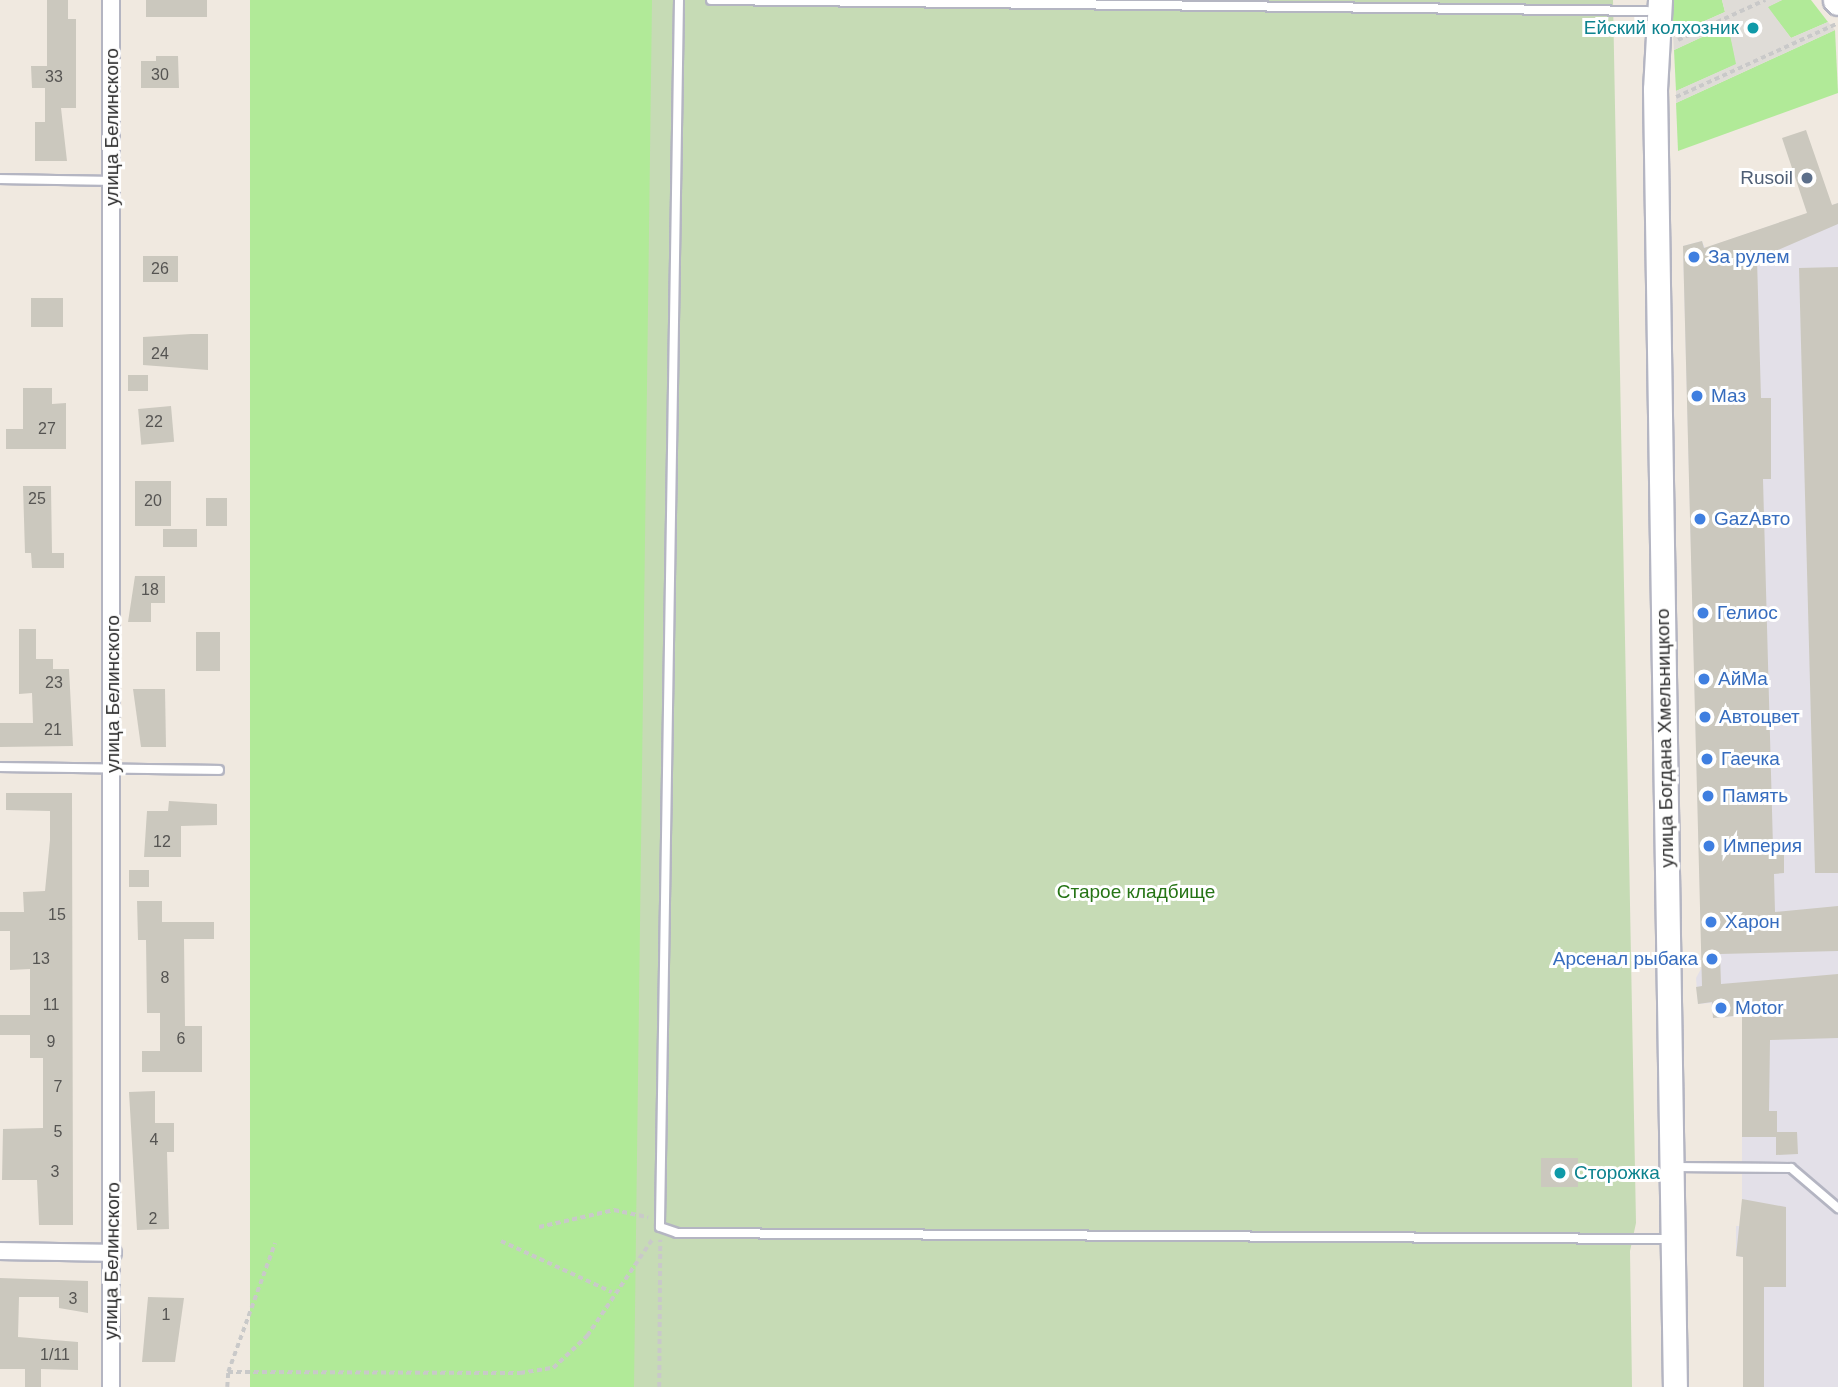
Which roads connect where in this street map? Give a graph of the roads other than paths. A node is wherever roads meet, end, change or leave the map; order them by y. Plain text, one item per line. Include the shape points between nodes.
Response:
1 (111, 0) edge
2 (679, 0) edge
3 (711, 0) edge
4 (1650, 4) edge
5 (0, 179) edge
6 (112, 181) junction
7 (0, 767) edge
8 (113, 769) junction
9 (219, 770) dead end
10 (1671, 1167) junction
11 (1838, 1208) edge
12 (1672, 1239) junction
13 (0, 1251) edge
14 (113, 1254) junction
15 (111, 1387) edge
16 (1675, 1387) edge

1 - 6 street, улица Белинского
2 - 12 lane via 660,1227
3 - 4 lane
4 - 10 main road, улица Богдана Хмельницкого via 1665,93
5 - 6 lane
6 - 8 street, улица Белинского
7 - 8 lane
8 - 9 lane
8 - 14 street, улица Белинского
10 - 11 lane via 1791,1168
10 - 12 main road, улица Богдана Хмельницкого
12 - 16 main road, улица Богдана Хмельницкого
13 - 14 street
14 - 15 street, улица Белинского

